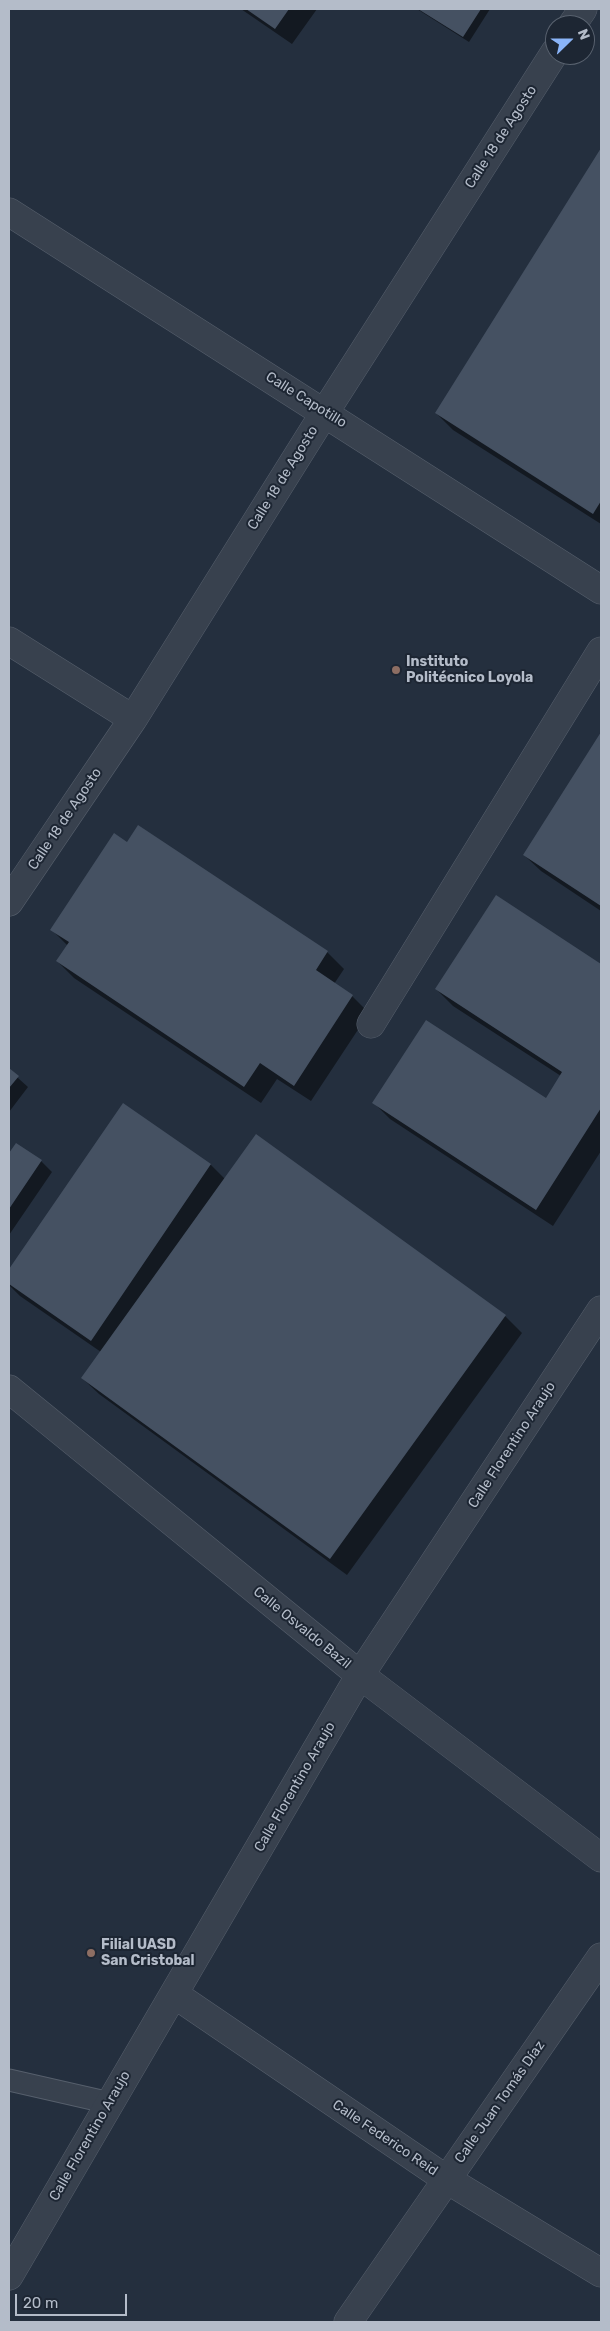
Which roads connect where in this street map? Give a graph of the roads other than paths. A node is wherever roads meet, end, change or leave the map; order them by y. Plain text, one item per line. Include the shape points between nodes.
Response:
1 (547, 65) edge
2 (9, 212) edge
3 (325, 412) junction
4 (601, 590) edge
5 (9, 642) edge
6 (601, 651) edge
7 (133, 719) junction
8 (9, 902) edge
9 (371, 1024) dead end
10 (601, 1310) edge
11 (9, 1389) edge
12 (360, 1676) junction
13 (601, 1858) edge
14 (601, 1957) edge
15 (174, 1994) junction
16 (9, 2080) edge
17 (110, 2103) junction
18 (446, 2179) junction
19 (601, 2273) edge
20 (9, 2276) edge
21 (348, 2322) edge

1 - 3 street, Calle 18 de Agosto
2 - 3 street, Calle Capotillo
3 - 4 street, Calle Capotillo
3 - 7 street, Calle 18 de Agosto
5 - 7 street
6 - 9 street
7 - 8 street, Calle 18 de Agosto
10 - 12 street, Calle Florentino Araujo
11 - 12 street, Calle Osvaldo Bazil
12 - 13 street, Calle Osvaldo Bazil
12 - 15 street, Calle Florentino Araujo
14 - 18 street, Calle Juan Tomás Díaz
15 - 17 street, Calle Florentino Araujo
15 - 18 street, Calle Federico Reid
16 - 17 lane
17 - 20 street, Calle Florentino Araujo
18 - 19 street, Calle Federico Reid
18 - 21 street, Calle Juan Tomás Díaz

